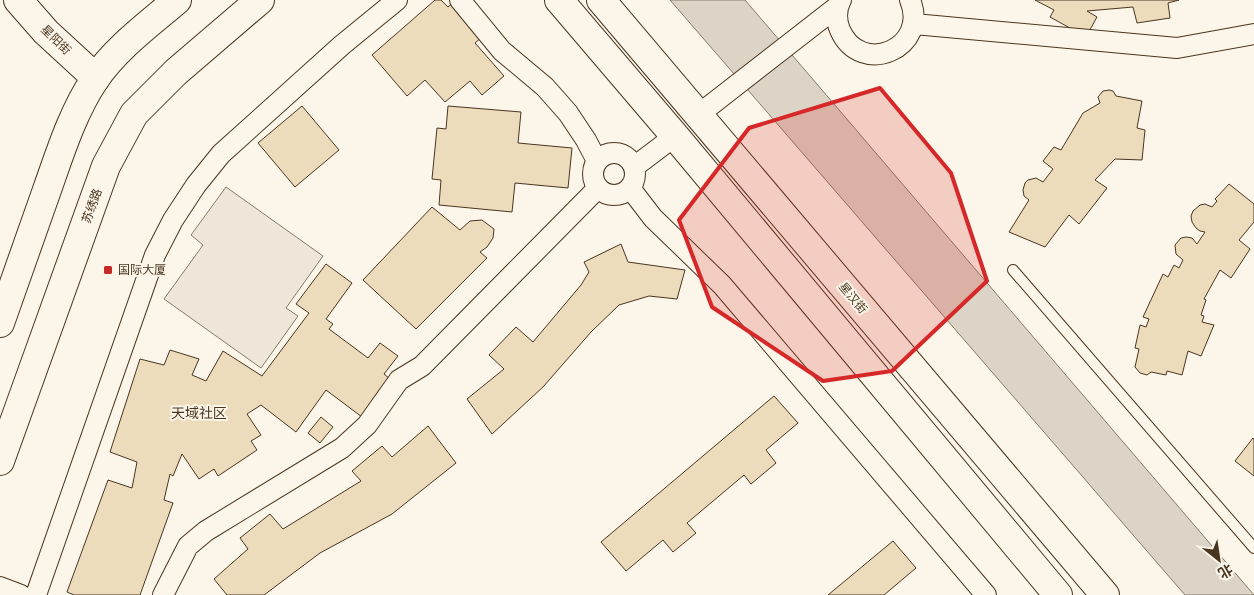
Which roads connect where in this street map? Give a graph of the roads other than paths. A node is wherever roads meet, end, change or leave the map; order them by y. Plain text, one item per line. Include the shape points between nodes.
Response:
1 (18, 0) edge
2 (177, 0) edge
3 (260, 0) edge
4 (397, 0) edge
5 (460, 0) edge
6 (559, 0) edge
7 (601, 0) edge
8 (910, 0) edge
9 (839, 3) edge
10 (914, 24) junction
11 (1254, 34) edge
12 (96, 78) junction
13 (698, 115) junction
14 (675, 136) junction
15 (597, 161) junction
16 (634, 167) junction
17 (598, 188) junction
18 (630, 188) junction
19 (1013, 270) dead end
20 (0, 324) edge
21 (0, 461) edge
22 (1254, 548) edge
23 (0, 587) edge
24 (21, 595) edge
25 (36, 595) edge
26 (163, 595) edge
27 (986, 595) edge
28 (1058, 595) edge
29 (1105, 595) edge

1 - 12 main road, 星阳街 via 46,32
2 - 12 main road via 139,32
3 - 21 main road, 苏绣路 via 176,72 134,114 106,166
4 - 25 street via 221,154 173,220 156,255
5 - 15 street via 502,51 568,113
6 - 14 main road
7 - 13 main road, 星汉街
8 - 10 street
9 - 10 street via 837,24 844,40 858,51 875,55 892,51 906,40
9 - 13 street
10 - 11 street via 1177,48
12 - 20 main road via 64,142
13 - 29 main road, 星汉街
14 - 16 street
14 - 28 main road
15 - 16 street via 608,154 621,154 632,161
15 - 17 street via 592,175
16 - 18 street via 635,179
17 - 18 street via 603,193 617,195
17 - 26 street via 422,366 400,380 367,425 342,448 206,531 188,546
18 - 27 street via 653,218 722,285
19 - 22 lane
23 - 24 street

